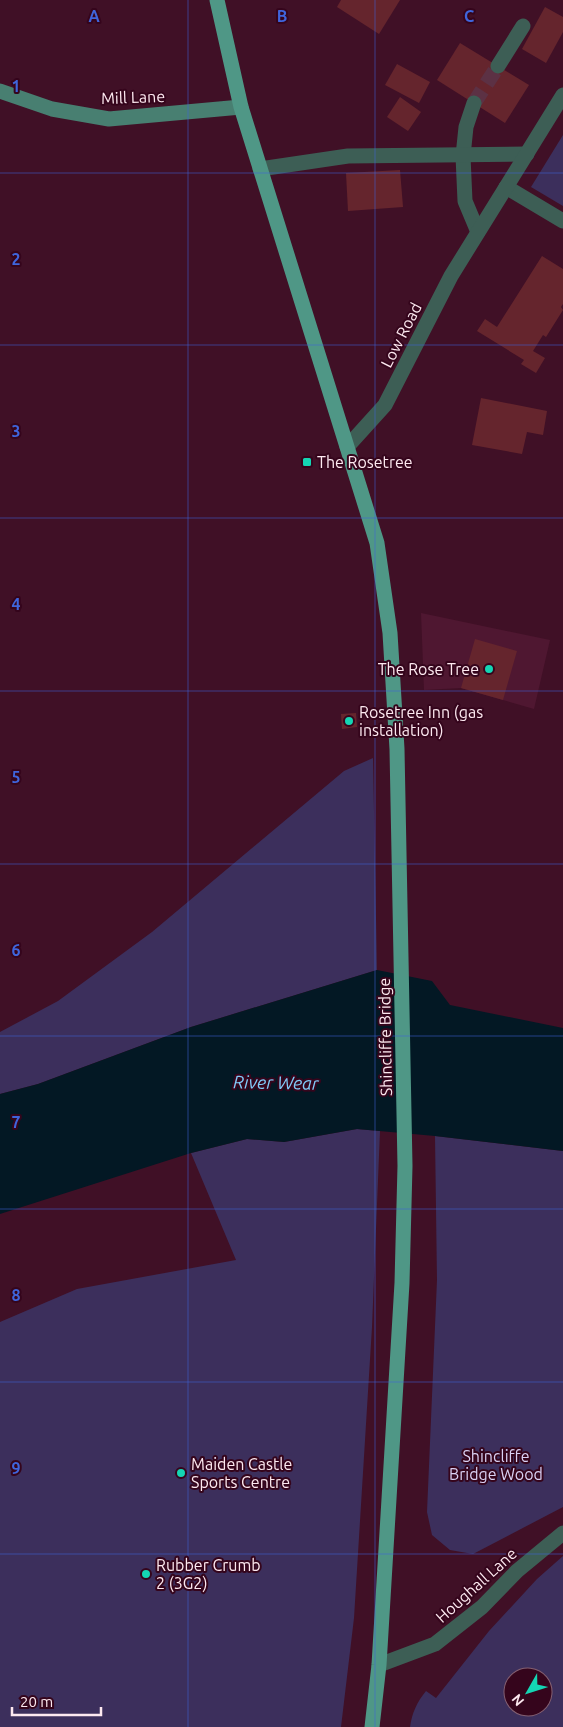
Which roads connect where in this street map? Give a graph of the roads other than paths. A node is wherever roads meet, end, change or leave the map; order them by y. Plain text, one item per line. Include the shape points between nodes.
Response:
1 (217, 0) edge
2 (523, 26) dead end
3 (498, 66) tunnel mouth
4 (0, 91) edge
5 (563, 95) edge
6 (474, 103) tunnel mouth
7 (241, 107) junction
8 (528, 154) junction
9 (463, 156) junction
10 (260, 169) junction
11 (506, 187) junction
12 (563, 222) edge
13 (478, 232) junction
14 (347, 447) junction
15 (563, 1533) edge
16 (379, 1665) junction
17 (372, 1727) edge

1 - 7 main road, Shincliffe Bridge
2 - 3 street
4 - 7 main road, Mill Lane via 52,110 109,119
5 - 8 street, Low Road
6 - 9 street via 466,127
7 - 10 main road, Shincliffe Bridge
8 - 9 street
8 - 11 street, Low Road
9 - 10 street via 348,156
9 - 13 street via 465,201
10 - 14 main road, Shincliffe Bridge
11 - 12 street
11 - 13 street, Low Road
13 - 14 street, Low Road via 450,276 385,405
14 - 16 main road, Shincliffe Bridge via 376,544 390,633 397,750 405,1166 402,1283
15 - 16 street, Houghall Lane via 482,1607 435,1644
16 - 17 main road, Shincliffe Bridge

